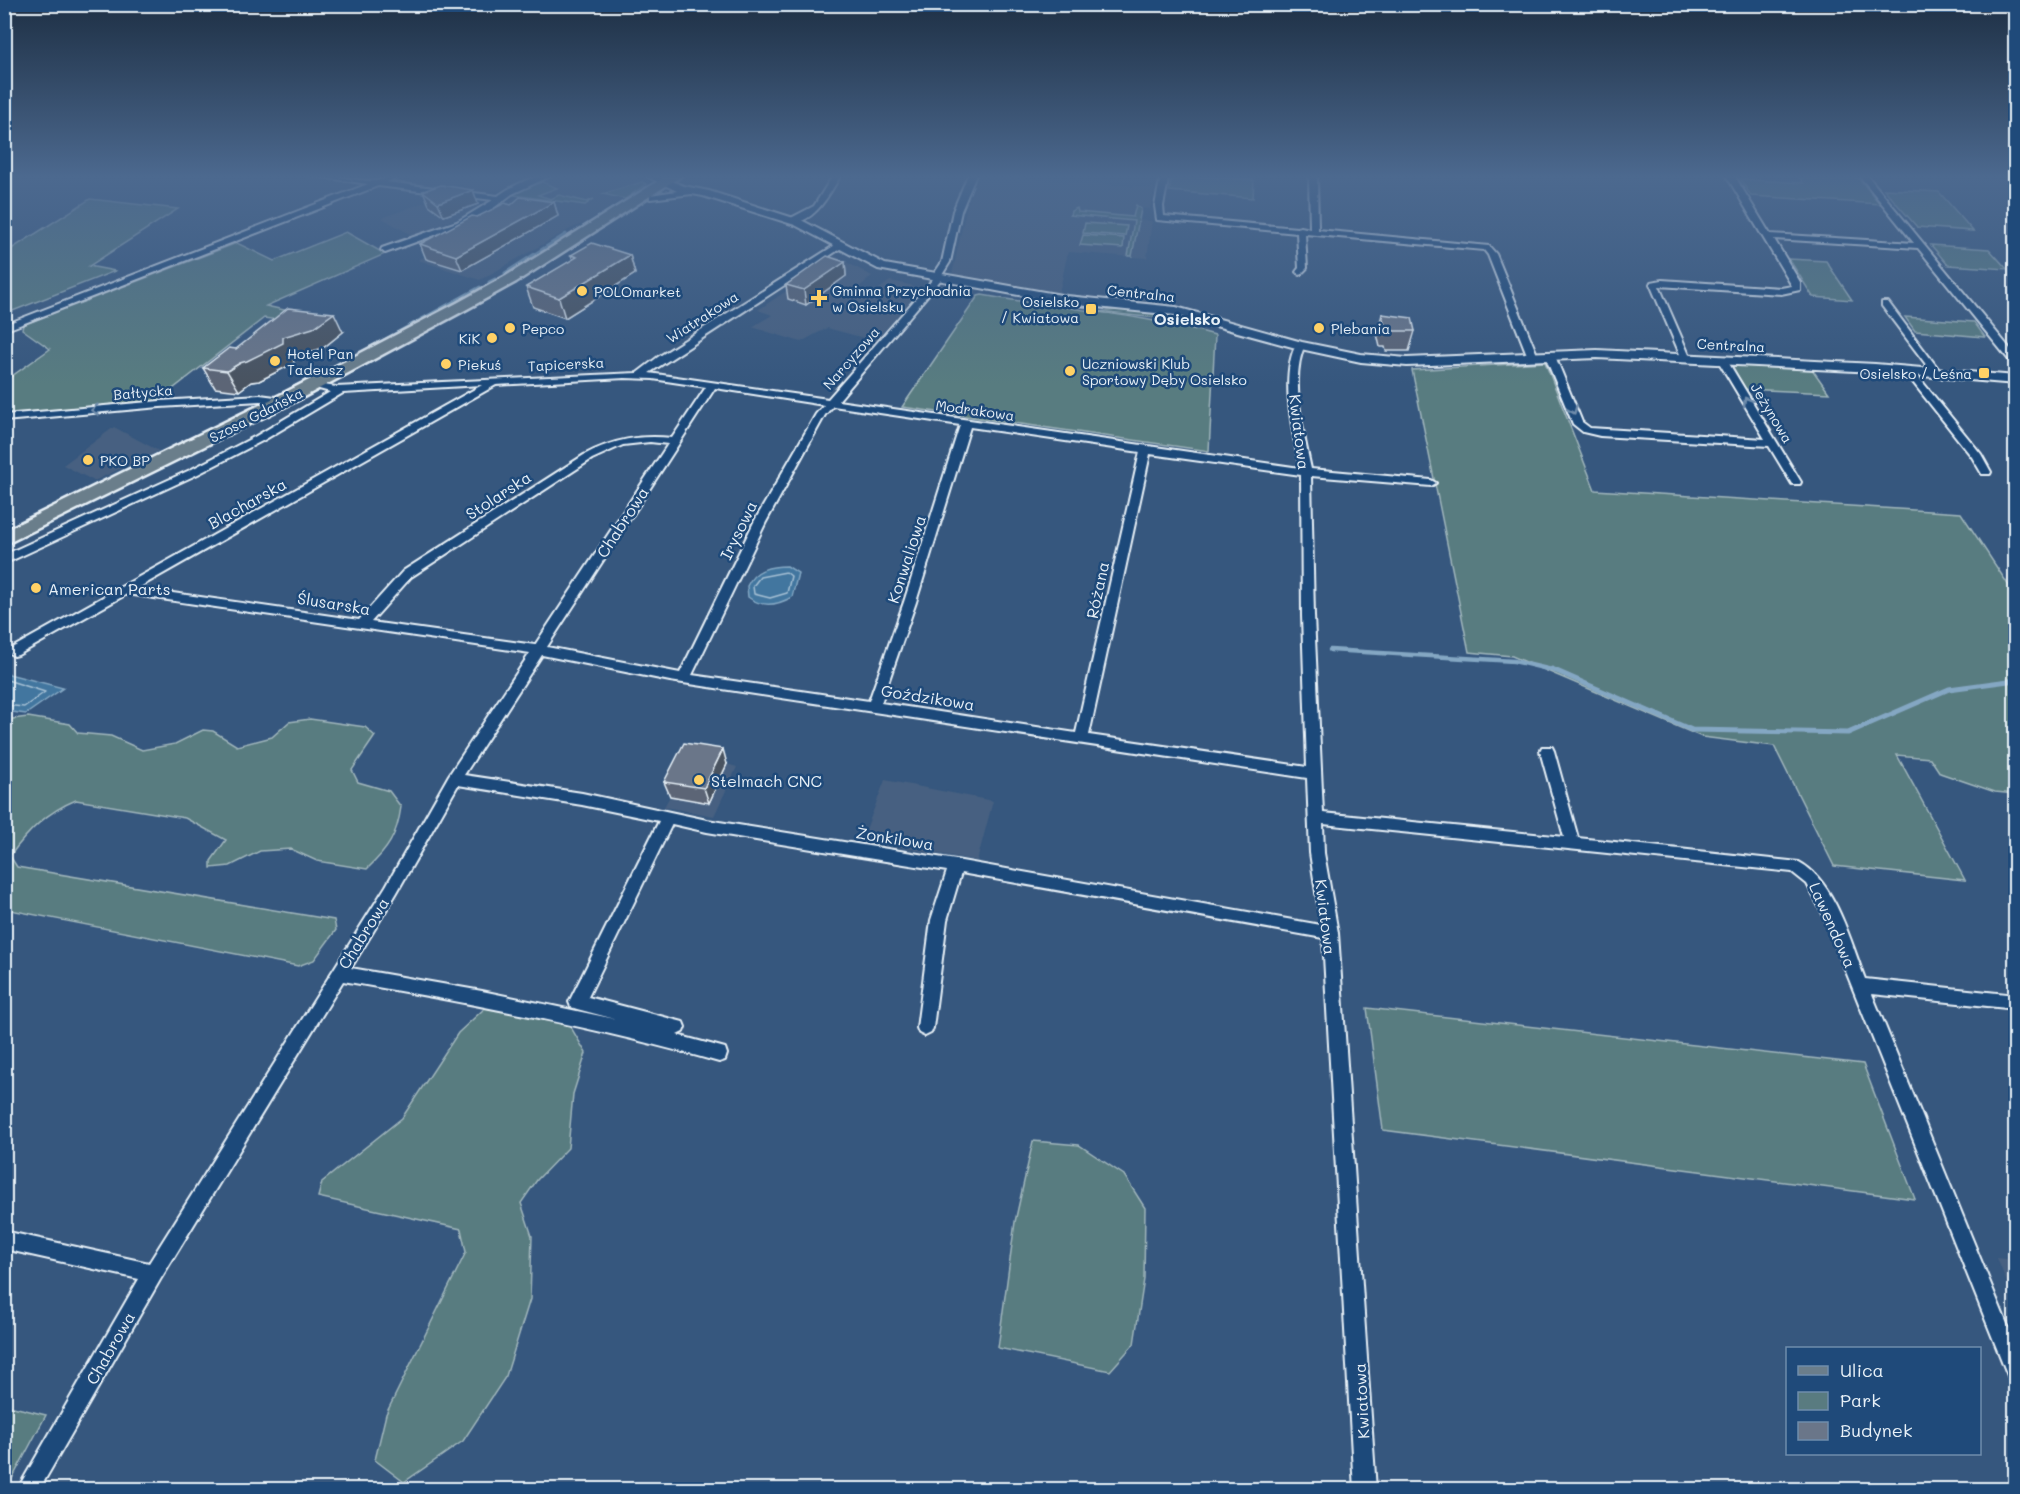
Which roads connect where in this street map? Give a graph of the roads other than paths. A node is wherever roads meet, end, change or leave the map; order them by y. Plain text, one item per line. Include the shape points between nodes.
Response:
1 (220, 245) edge
2 (399, 245) edge
3 (566, 245) edge
4 (840, 245) joint
5 (950, 245) edge
6 (1302, 245) edge
7 (1454, 245) edge
8 (1773, 245) edge
9 (1901, 245) edge
10 (1920, 246) joint
11 (385, 250) dead end
12 (1300, 272) dead end
13 (938, 277) junction
14 (1885, 304) dead end
15 (4, 328) edge
16 (1300, 345) junction
17 (1550, 356) junction
18 (1533, 357) junction
19 (1685, 357) junction
20 (1722, 359) junction
21 (2016, 363) edge
22 (1909, 371) junction
23 (1937, 373) junction
24 (640, 375) junction
25 (2016, 380) edge
26 (497, 382) junction
27 (315, 385) junction
28 (712, 385) junction
29 (340, 390) junction
30 (283, 401) junction
31 (831, 402) junction
32 (4, 418) edge
33 (966, 422) junction
34 (674, 441) junction
35 (1772, 443) junction
36 (1146, 449) junction
37 (1306, 472) junction
38 (1986, 472) dead end
39 (1431, 483) dead end
40 (1796, 483) dead end
41 (4, 539) edge
42 (4, 560) edge
43 (126, 590) junction
44 (362, 624) junction
45 (537, 650) junction
46 (14, 652) dead end
47 (684, 678) junction
48 (874, 706) junction
49 (1082, 737) junction
50 (1547, 752) dead end
51 (1315, 774) junction
52 (454, 779) junction
53 (668, 817) junction
54 (1316, 818) junction
55 (1573, 845) junction
56 (956, 866) junction
57 (1330, 933) junction
58 (338, 973) junction
59 (1860, 986) junction
60 (2016, 1002) edge
61 (677, 1027) dead end
62 (925, 1028) dead end
63 (719, 1054) dead end
64 (4, 1240) edge
65 (153, 1273) junction
66 (2016, 1371) edge
67 (27, 1490) edge
68 (1365, 1490) edge

1 - 15 street
2 - 11 street
3 - 27 main road, Szosa Gdańska via 496,288
4 - 13 street, Centralna via 882,267
4 - 24 street, Wiatrakowa
5 - 13 street, Narcyzowa
6 - 12 street
7 - 18 street via 1485,248 1492,254
8 - 19 street via 1796,282 1794,290 1654,285
9 - 10 street
10 - 21 street
13 - 16 street, Centralna via 1067,300 1176,311
13 - 31 street, Narcyzowa
14 - 23 street
16 - 18 street, Centralna via 1395,362
16 - 37 street, Kwiatowa via 1294,358 1294,389
17 - 18 street, Centralna
17 - 19 street, Centralna
17 -> 35 street via 1578,424 1587,430
19 - 20 street, Centralna
20 - 22 street, Centralna
35 -> 20 street, Jeżynowa
22 - 23 street, Centralna
22 - 38 street
23 - 25 street, Centralna
24 - 26 street, Tapicerska
24 - 28 street, Modrakowa
26 - 29 street, Tapicerska
26 - 43 street, Blacharska
27 - 29 street, Tapicerska
27 - 30 main road, Szosa Gdańska
28 - 31 street, Modrakowa
28 - 34 street, Chabrowa
29 - 42 street via 194,472
30 -> 32 street, Bałtycka via 266,398 160,404
30 - 41 main road, Szosa Gdańska
31 - 33 street, Modrakowa
31 - 47 street, Irysowa via 792,462
33 - 36 street, Modrakowa
33 - 48 street, Konwaliowa
34 - 44 street, Stolarska via 639,438 606,447 588,457 407,574
34 - 45 street, Chabrowa
35 - 40 street, Jeżynowa
36 - 37 street, Modrakowa
36 - 49 street, Różana
37 - 39 street, Modrakowa
37 - 51 street, Kwiatowa
43 - 44 street, Ślusarska
43 - 46 street, Blacharska
44 - 45 street, Ślusarska
45 - 47 street, Goździkowa
45 - 52 street, Chabrowa
47 - 48 street, Goździkowa
48 - 49 street, Goździkowa
49 - 51 street, Goździkowa
50 - 55 street
51 - 54 street, Kwiatowa
52 - 53 street, Żonkilowa
52 - 58 street, Chabrowa
53 - 56 street, Żonkilowa
53 - 61 street via 577,1002
54 - 55 street, Lawendowa
54 - 57 street, Kwiatowa via 1317,854
55 - 59 street, Lawendowa via 1794,866 1806,872 1820,889
56 - 57 street, Żonkilowa
56 - 62 street via 939,920
57 - 68 street, Kwiatowa
58 - 63 street via 636,1029
58 - 65 street, Chabrowa
59 - 60 street
59 - 66 street, Lawendowa
64 - 65 street
65 - 67 street, Chabrowa

